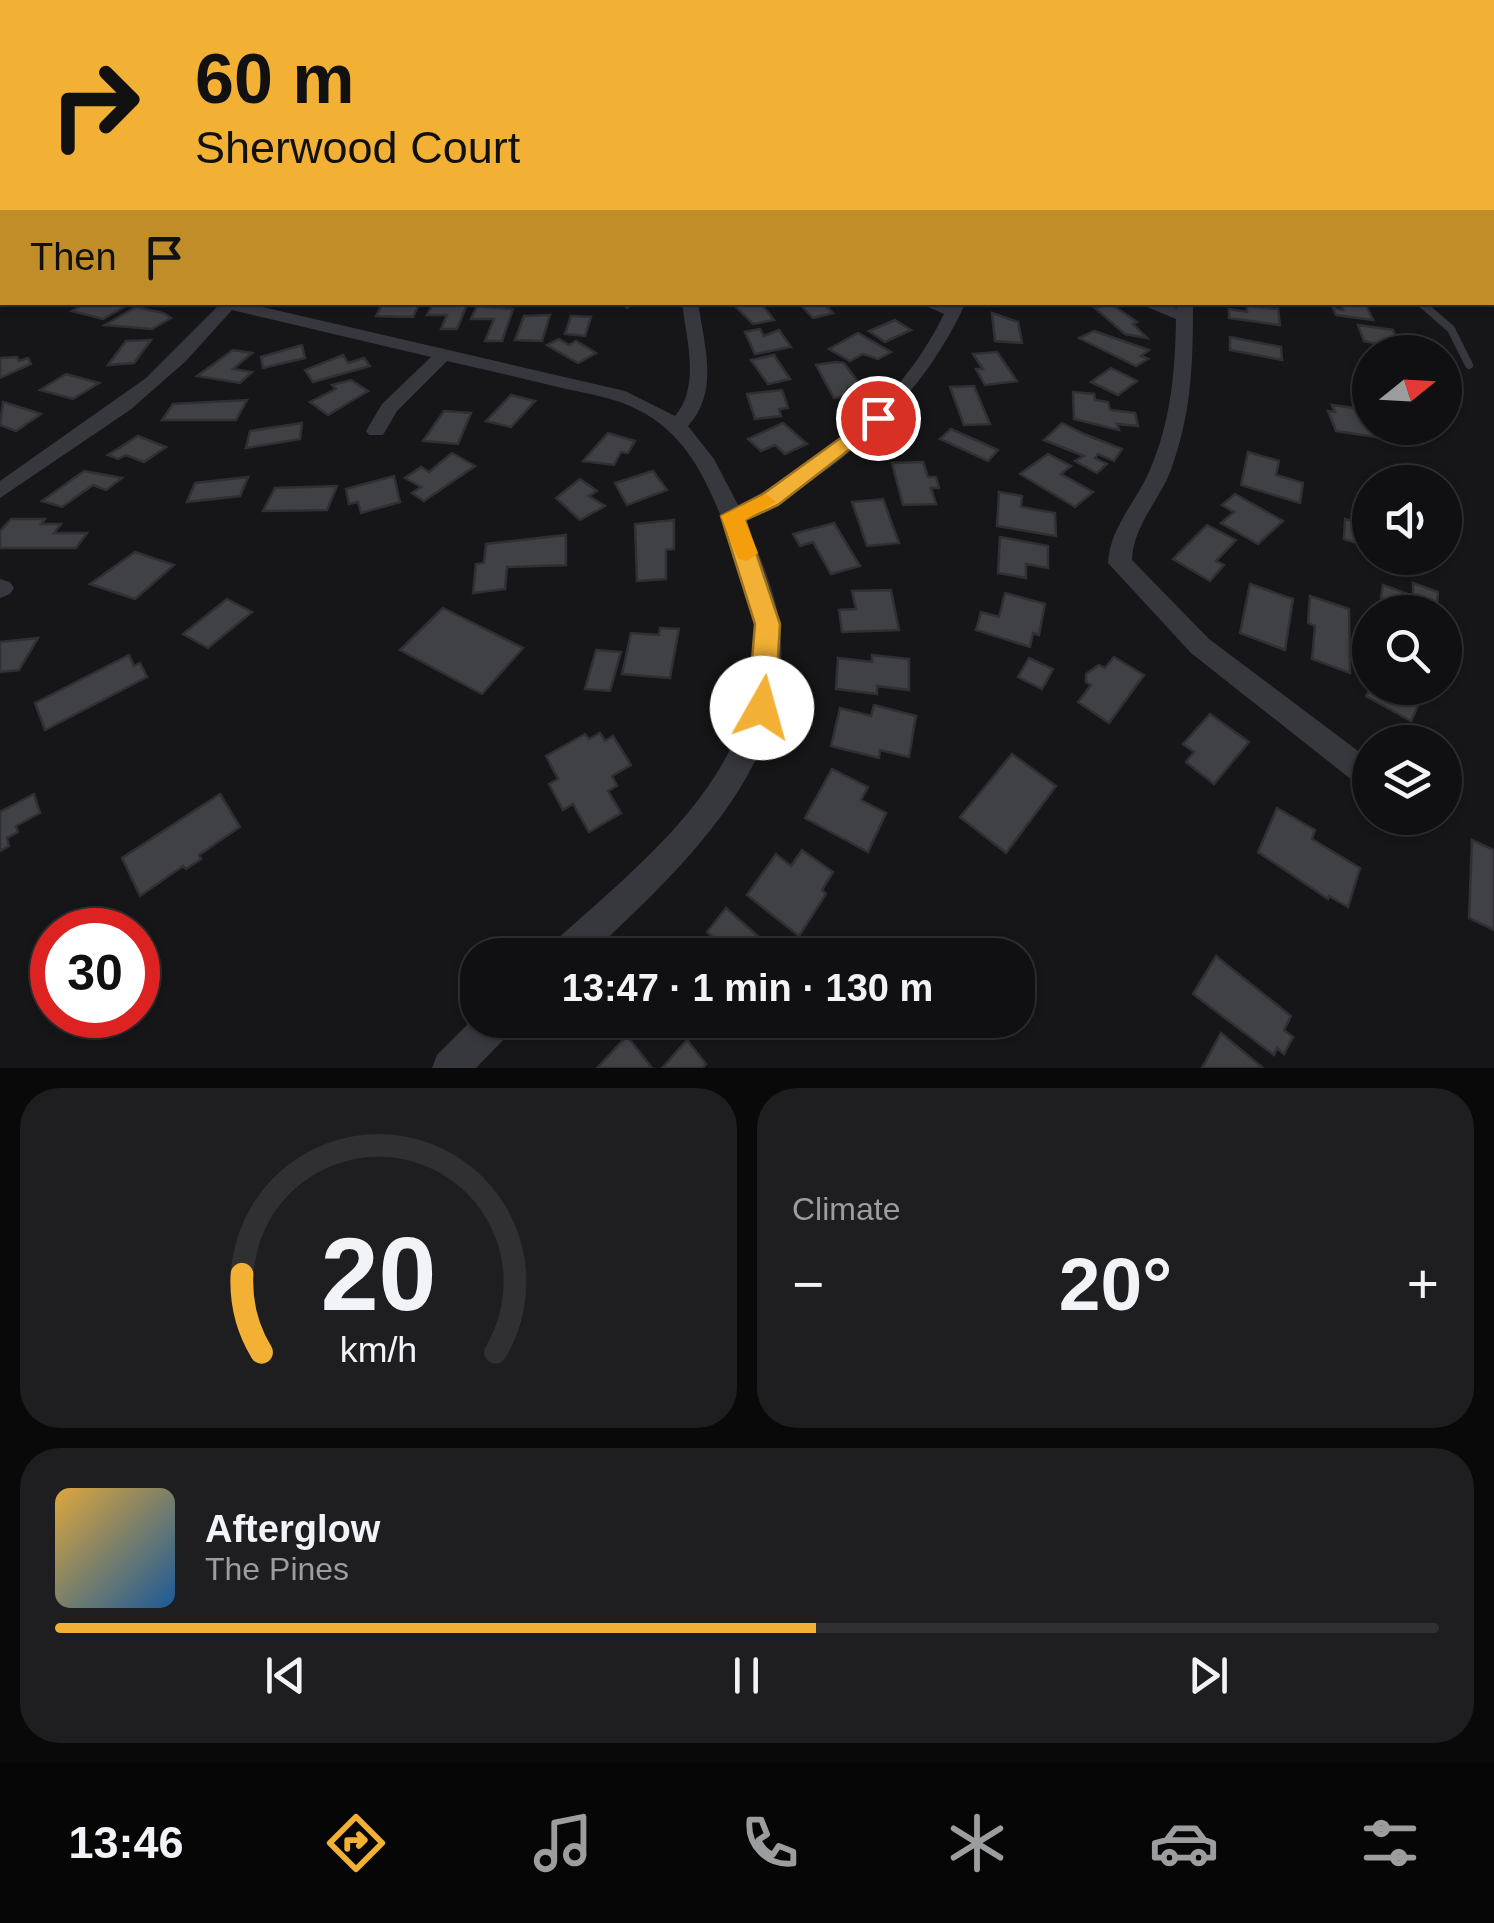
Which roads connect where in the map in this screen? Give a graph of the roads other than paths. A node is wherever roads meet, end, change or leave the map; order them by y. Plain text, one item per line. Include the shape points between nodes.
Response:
1 (224, 305) edge
2 (234, 305) edge
3 (690, 305) edge
4 (1423, 305) edge
5 (956, 307) edge
6 (1184, 309) edge
7 (442, 356) junction
8 (1469, 365) dead end
9 (678, 425) junction
10 (376, 431) dead end
11 (0, 491) edge
12 (732, 516) junction
13 (1352, 763) edge
14 (581, 938) edge
15 (479, 1038) edge
16 (450, 1068) edge

1 - 11 street via 162,373
2 - 7 street
3 - 9 street via 698,398
4 - 8 lane via 1459,339
5 - 12 street via 911,380 855,439 770,500
6 - 13 street via 1178,416 1159,474 1120,541 1120,563 1200,646
7 - 9 street via 625,397
7 - 10 street via 389,408
9 - 12 street
12 - 14 street via 767,624 766,678 753,742 719,803
15 - 16 street

